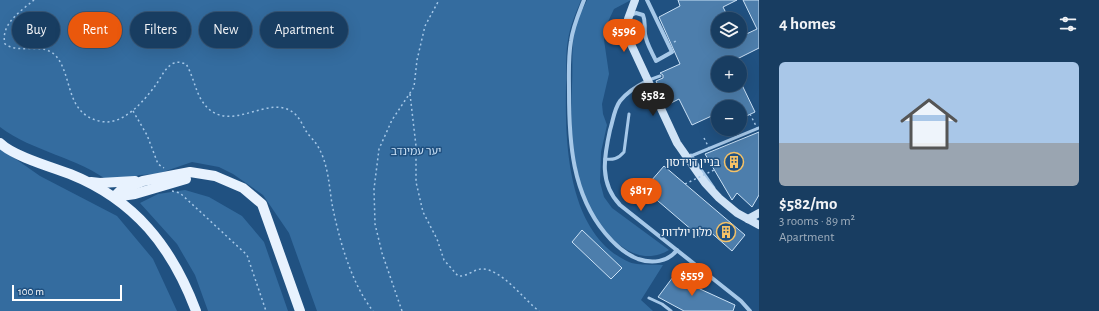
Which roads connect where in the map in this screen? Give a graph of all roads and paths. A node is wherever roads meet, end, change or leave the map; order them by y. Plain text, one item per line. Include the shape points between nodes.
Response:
1 (34, 0) edge
2 (439, 0) edge
3 (584, 0) edge
4 (635, 0) edge
5 (647, 0) edge
6 (628, 19) junction
7 (660, 76) dead end
8 (647, 81) junction
9 (410, 94) junction
10 (133, 111) junction
11 (629, 114) dead end
12 (750, 114) dead end
13 (759, 128) edge
14 (758, 132) edge
15 (704, 138) dead end
16 (0, 143) edge
17 (681, 150) junction
18 (711, 152) dead end
19 (691, 156) junction
20 (605, 159) junction
21 (714, 170) dead end
22 (85, 180) junction
23 (167, 180) junction
24 (143, 181) junction
25 (685, 184) dead end
26 (114, 198) junction
27 (719, 198) junction
28 (759, 213) edge
29 (748, 219) junction
30 (759, 225) edge
31 (677, 250) junction
32 (649, 298) dead end
33 (196, 311) edge
34 (266, 311) edge
35 (300, 311) edge
36 (373, 311) edge
37 (402, 311) edge
38 (539, 311) edge
39 (671, 311) edge
40 (750, 311) edge

1 - 10 path via 9,20 3,32 5,44 12,49 43,48 54,54 63,64 70,94 86,115 107,122
2 - 9 path via 426,26 417,60 414,87
3 - 31 street via 573,28 569,76 570,152 584,198 597,223 614,243 633,257 658,262 672,256
4 - 6 street
5 - 6 street via 672,52 656,61 644,33 646,23 643,15 636,13
6 - 8 street via 630,42
7 - 8 lane
8 - 17 street
8 - 20 street via 634,88 620,102 612,123
9 - 37 path via 392,120 379,149 374,189 375,224
9 - 38 path via 416,146 416,182 423,212 437,239 444,260 458,276 483,269 491,271 513,286
10 - 23 path via 147,135 158,164 165,169
10 - 36 path via 164,72 178,62 186,64 191,72 202,101 219,114 232,117 274,107 287,108 297,116 318,145 346,255 358,289
11 - 20 lane via 624,152 614,160
12 - 14 path, bridge
13 - 19 lane
15 - 18 path, bridge
16 - 22 main road via 23,156
17 - 19 lane
17 - 27 street
19 - 27 lane via 711,182
20 - 31 street via 606,180 616,201
21 - 25 path, bridge
22 - 24 main road via 100,183
22 - 26 main road
23 - 24 main road
23 - 26 main road via 135,194
23 - 34 path via 170,189 180,193 247,256
23 - 35 main road via 214,182 262,204
24 - 26 main road via 121,190
26 - 33 main road via 130,209 161,242 185,282
27 - 29 street
28 - 29 street
29 - 30 street
31 - 40 street
32 - 39 lane

